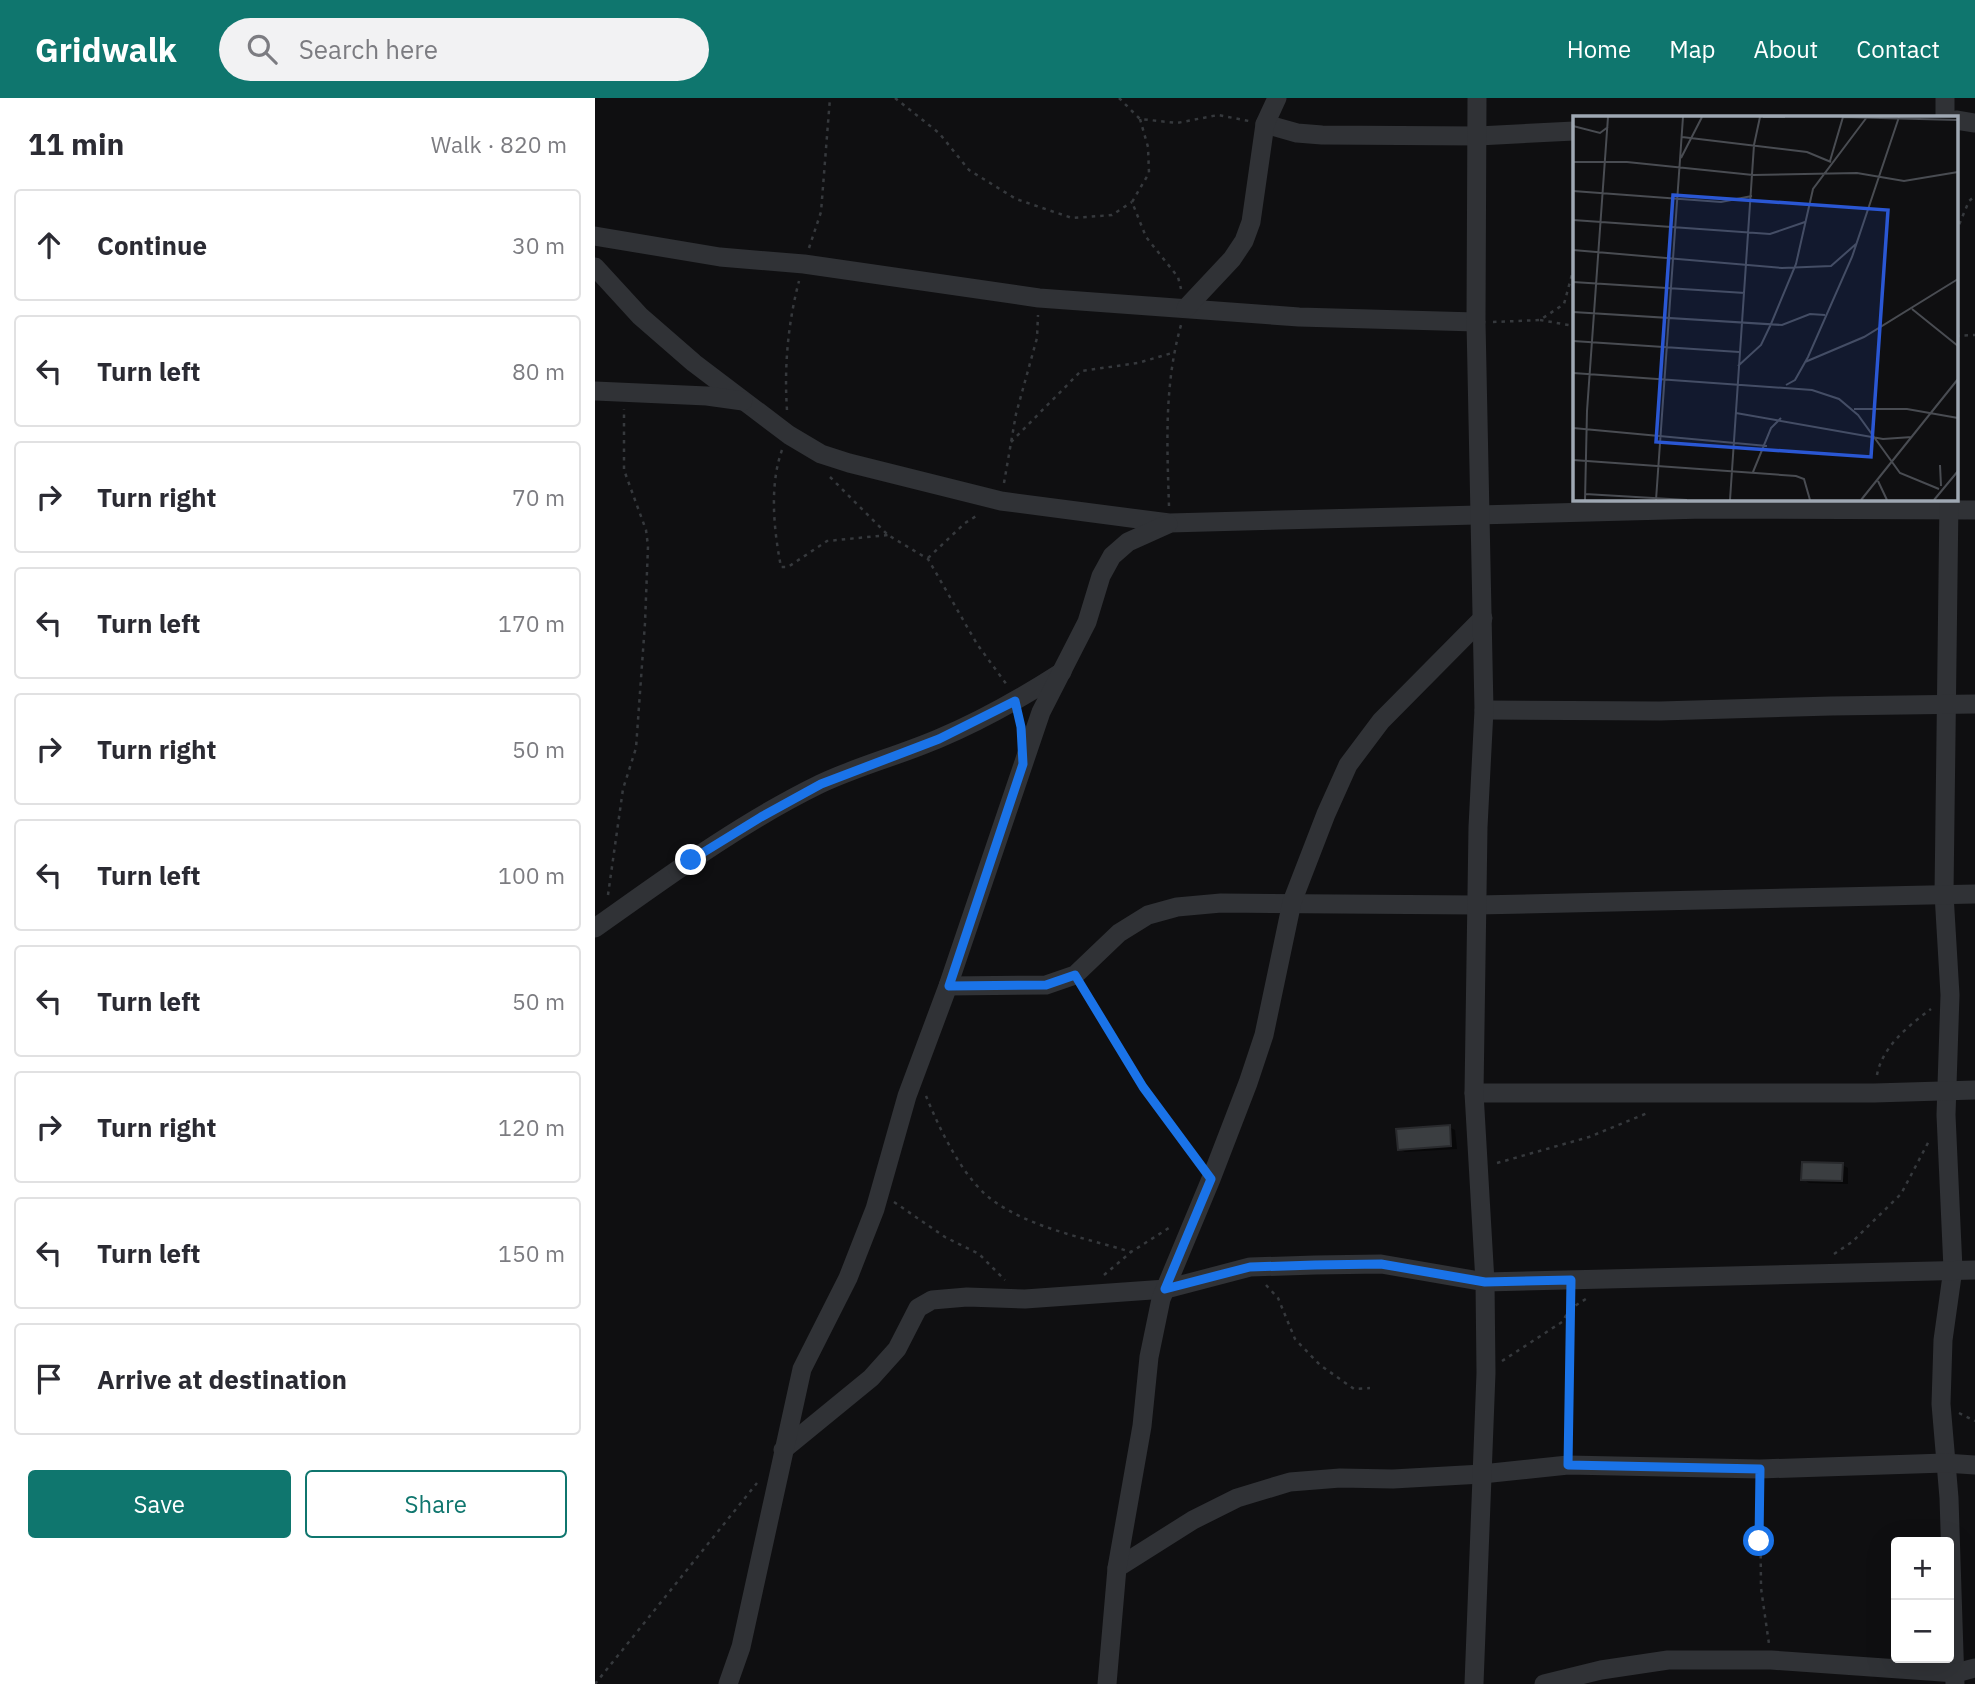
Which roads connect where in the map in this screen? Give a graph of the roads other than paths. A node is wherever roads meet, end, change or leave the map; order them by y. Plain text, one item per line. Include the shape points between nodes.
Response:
1 (1277, 98) edge
2 (1477, 98) edge
3 (1945, 98) edge
4 (1945, 116) edge
5 (1265, 124) junction
6 (1573, 131) edge
7 (1478, 135) junction
8 (595, 236) edge
9 (595, 267) edge
10 (1186, 308) junction
11 (1476, 322) junction
12 (595, 391) edge
13 (744, 401) junction
14 (1949, 504) edge
15 (1975, 510) edge
16 (1481, 516) junction
17 (1169, 523) junction
18 (1483, 618) junction
19 (1062, 672) junction
20 (1946, 704) junction
21 (1975, 704) edge
22 (1485, 710) junction
23 (1944, 894) junction
24 (1975, 894) edge
25 (1292, 902) junction
26 (1477, 905) junction
27 (600, 924) edge
28 (949, 986) junction
29 (1948, 1090) junction
30 (1975, 1090) edge
31 (1474, 1093) junction
32 (1953, 1269) junction
33 (1975, 1270) edge
34 (1485, 1282) junction
35 (1165, 1289) junction
36 (783, 1450) junction
37 (1945, 1463) junction
38 (1975, 1465) edge
39 (1482, 1474) junction
40 (1117, 1569) junction
41 (1975, 1668) edge
42 (1955, 1678) edge
43 (728, 1684) edge
44 (1107, 1684) edge
45 (1474, 1684) edge
46 (1544, 1684) edge

1 - 5 street
2 - 7 street
3 - 4 street
5 - 7 street via 1322,135
5 - 10 street via 1251,222 1244,241
6 - 7 street
7 - 11 street
8 - 10 street via 720,257 804,264 1039,298
9 - 13 street via 640,316
10 - 11 street via 1299,317
11 - 16 street
12 - 13 street
13 - 17 street via 821,454 849,463 1001,501
14 - 15 street
14 - 16 street
14 - 20 street
16 - 17 street
16 - 18 street
17 - 19 street via 1128,542 1112,556
18 - 22 street
18 - 25 street via 1381,721 1348,765
19 - 27 street via 939,739 821,784 691,860
19 - 28 street via 1041,712
20 - 21 street
20 - 22 street
20 - 23 street
22 - 26 street
23 - 24 street
23 - 26 street
23 - 29 street via 1950,995
25 - 26 street
25 - 28 street via 1177,907 1148,915 1119,933 1075,975 1046,985
25 - 35 street via 1248,1083
26 - 31 street
28 - 36 street via 848,1278 802,1370
29 - 30 street
29 - 31 street
29 - 32 street
31 - 34 street
32 - 33 street
32 - 34 street
32 - 37 street via 1943,1353
34 - 35 street via 1381,1264 1250,1267
34 - 39 street
35 - 36 street via 932,1300 918,1308 897,1349 871,1378
35 - 40 street via 1149,1357
36 - 43 street via 741,1647
37 - 38 street
37 - 39 street via 1760,1469 1568,1465
37 - 42 street
39 - 40 street via 1290,1482 1237,1498 1192,1520
39 - 45 street
40 - 44 street
41 - 42 street
42 - 46 street via 1771,1660 1668,1660

